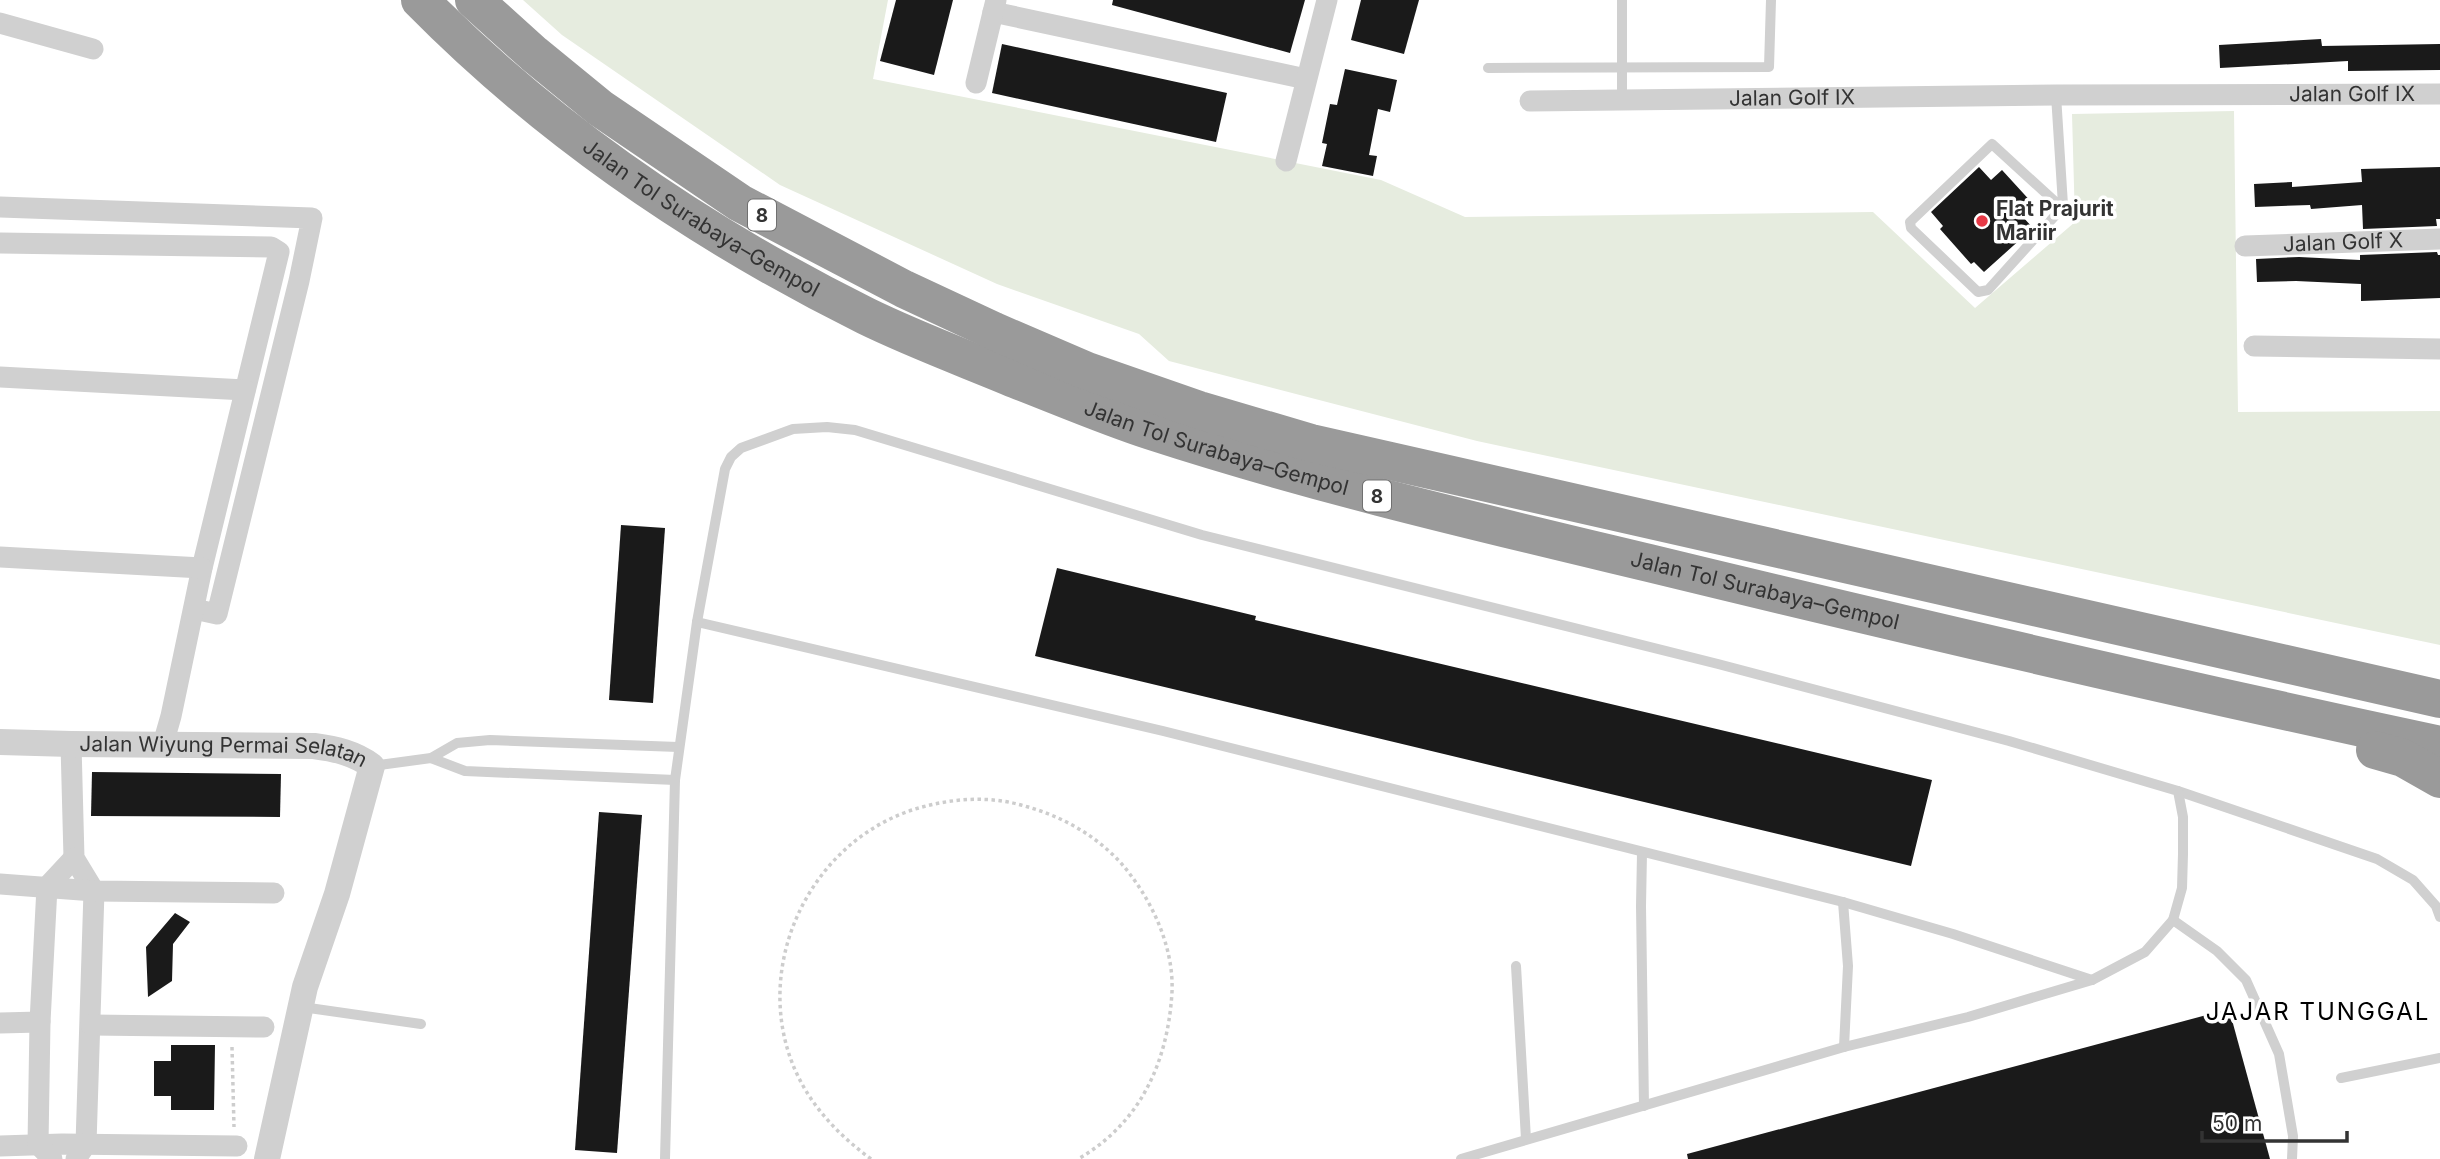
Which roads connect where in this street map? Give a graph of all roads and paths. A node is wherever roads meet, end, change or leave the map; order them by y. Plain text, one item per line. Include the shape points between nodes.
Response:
1 (420, 0) edge
2 (474, 0) edge
3 (1326, 0) edge
4 (1622, 0) edge
5 (1771, 0) edge
6 (995, 6) edge
7 (0, 23) edge
8 (93, 49) dead end
9 (1622, 67) junction
10 (1488, 68) dead end
11 (1306, 79) junction
12 (976, 83) dead end
13 (2440, 94) edge
14 (2056, 95) junction
15 (1622, 100) junction
16 (1530, 101) dead end
17 (1286, 161) dead end
18 (0, 207) edge
19 (2062, 208) junction
20 (2440, 239) edge
21 (0, 243) edge
22 (2245, 246) dead end
23 (2254, 346) dead end
24 (2440, 349) edge
25 (0, 377) edge
26 (245, 390) junction
27 (0, 557) edge
28 (202, 568) junction
29 (194, 609) junction
30 (697, 622) junction
31 (2256, 658) junction
32 (2175, 688) junction
33 (2440, 692) edge
34 (2440, 699) edge
35 (0, 742) edge
36 (71, 744) junction
37 (163, 744) junction
38 (2440, 745) edge
39 (678, 747) junction
40 (430, 758) junction
41 (372, 766) junction
42 (2440, 779) edge
43 (675, 780) junction
44 (2178, 791) junction
45 (1642, 853) junction
46 (74, 858) junction
47 (0, 884) edge
48 (47, 887) junction
49 (94, 891) junction
50 (274, 893) dead end
51 (1843, 902) junction
52 (2440, 917) edge
53 (2173, 920) junction
54 (1516, 966) dead end
55 (2092, 980) junction
56 (302, 1007) junction
57 (40, 1022) junction
58 (0, 1023) edge
59 (421, 1024) dead end
60 (91, 1025) junction
61 (232, 1026) junction
62 (264, 1027) dead end
63 (1844, 1047) junction
64 (2440, 1058) edge
65 (2341, 1078) dead end
66 (1644, 1106) junction
67 (1526, 1139) junction
68 (0, 1146) edge
69 (236, 1146) joint
70 (45, 1152) edge
71 (81, 1152) edge
72 (267, 1159) edge
73 (665, 1159) edge
74 (872, 1159) edge
75 (1078, 1159) edge
76 (1461, 1159) edge
77 (2292, 1159) edge

1 - 32 highway, Jalan Tol Surabaya–Gempol / 8 via 457,37 610,162 719,236 868,317 1090,409 1253,463 1392,500
2 - 31 highway, Jalan Tol Surabaya–Gempol / 8 via 600,108 740,203 904,289 1087,371 1311,443
3 - 11 street
4 - 9 lane
5 - 9 lane via 1769,67
6 - 11 street
6 - 12 street
7 - 8 street
9 - 10 lane
9 - 15 lane
11 - 17 street
13 - 14 street, Jalan Golf IX
14 - 15 street, Jalan Golf IX
14 - 19 lane
15 - 16 street, Jalan Golf IX
18 - 29 street via 312,218 217,614
19 - 19 lane via 1984,292 1978,292 1910,222 1992,144
20 - 22 street, Jalan Golf X
21 - 26 street via 274,247 279,255
23 - 24 street
25 - 26 street
26 - 28 street
27 - 28 street
28 - 29 street
29 - 37 street
30 - 39 lane
30 - 44 lane via 731,457 741,448 793,429 855,430 1202,535 1837,695
30 - 45 lane via 1163,731
31 - 33 highway
31 - 34 highway, Jalan Tol Surabaya–Gempol / 8
32 - 38 highway, Jalan Tol Surabaya–Gempol / 8
32 - 42 highway via 2403,758
35 - 36 street, Jalan Wiyung Permai Selatan
36 - 37 street, Jalan Wiyung Permai Selatan
36 - 46 street
37 - 41 street, Jalan Wiyung Permai Selatan via 314,746 342,750
39 - 40 lane via 490,740 457,743
39 - 43 lane
40 - 41 lane
40 - 43 lane via 465,771
41 - 56 street, Jalan Wiyung Permai Selatan
43 - 73 lane
44 - 52 lane via 2377,859 2413,880
44 - 53 lane via 2183,817 2182,888
45 - 51 lane
45 - 66 lane
46 - 48 street
46 - 49 street
47 - 48 street
48 - 49 street
48 - 57 street
49 - 50 street
49 - 60 street
51 - 55 lane
51 - 63 lane via 1848,965
53 - 55 lane via 2145,952
53 - 77 lane via 2217,951 2246,980 2279,1054 2293,1136
54 - 67 lane
55 - 63 lane
56 - 59 lane
56 - 72 street, Jalan Wiyung Permai Selatan
57 - 58 street
57 - 70 street
60 - 61 street
60 - 71 street
61 - 62 street
61 - 69 path
63 - 66 lane
64 - 65 lane
66 - 67 lane
67 - 76 lane
68 - 70 street
69 - 71 street
70 - 71 street
74 - 75 path via 840,1135 815,1106 796,1072 784,1035 779,997 783,959 805,898 835,858 863,834 896,816 932,804 969,799 1043,810 1077,826 1107,848 1133,877 1153,910 1166,946 1172,985 1170,1023 1160,1060 1143,1095 1120,1126

